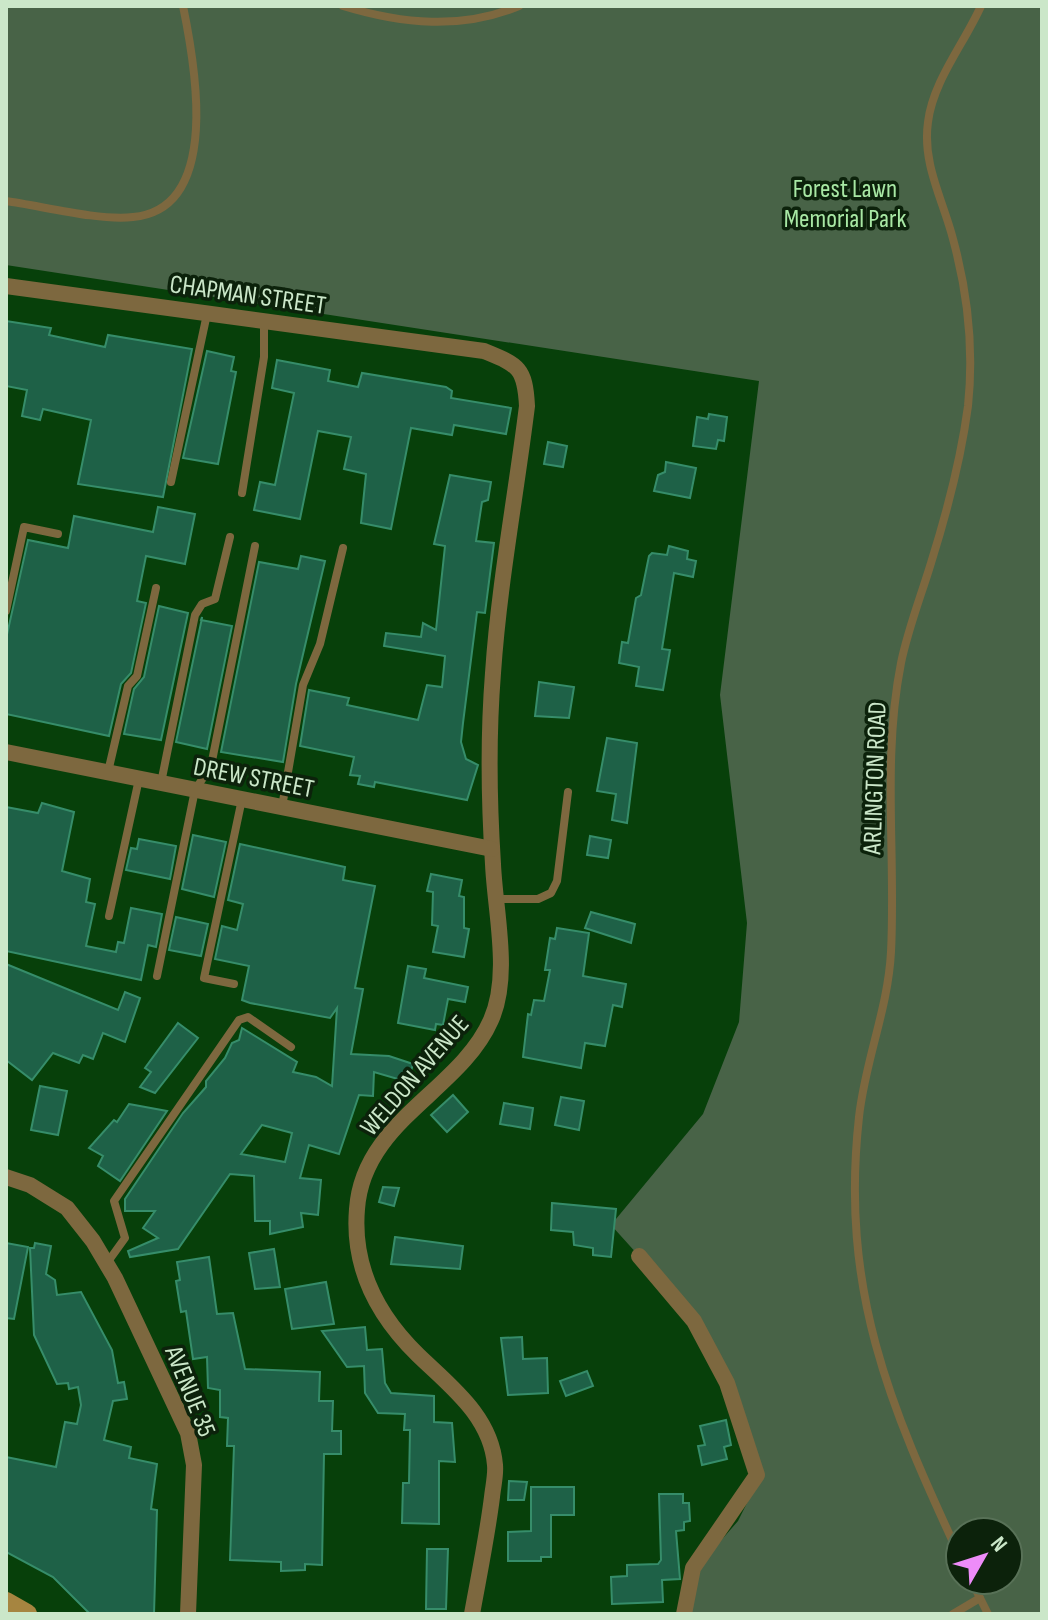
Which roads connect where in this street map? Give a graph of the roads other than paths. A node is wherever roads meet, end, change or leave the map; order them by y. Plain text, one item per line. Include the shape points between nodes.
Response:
1 (183, 6) edge
2 (343, 6) edge
3 (519, 6) edge
4 (981, 6) edge
5 (6, 201) edge
6 (6, 286) edge
7 (208, 313) junction
8 (264, 321) junction
9 (484, 351) joint
10 (171, 482) dead end
11 (242, 493) dead end
12 (58, 534) dead end
13 (230, 537) dead end
14 (255, 546) dead end
15 (343, 548) dead end
16 (156, 588) dead end
17 (6, 611) edge
18 (6, 752) edge
19 (108, 772) junction
20 (139, 778) junction
21 (161, 783) junction
22 (195, 790) junction
23 (568, 792) dead end
24 (242, 799) junction
25 (282, 807) junction
26 (492, 849) junction
27 (495, 899) junction
28 (109, 916) dead end
29 (157, 976) dead end
30 (234, 984) dead end
31 (291, 1047) dead end
32 (6, 1177) edge
33 (639, 1256) dead end
34 (106, 1263) junction
35 (944, 1520) edge
36 (980, 1598) joint
37 (6, 1602) edge
38 (27, 1614) edge
39 (188, 1614) edge
40 (472, 1614) edge
41 (684, 1614) edge
42 (953, 1614) edge
43 (988, 1614) edge

1 - 5 lane via 195,91 194,132 190,169 175,197 157,211 123,218
2 - 3 lane via 441,24 494,16
4 - 35 lane, ARLINGTON ROAD via 943,76 928,120 928,160 967,301 968,404 961,450 902,658 892,713 891,958 859,1110 853,1204 859,1280 872,1339
6 - 7 street, CHAPMAN STREET
7 - 8 street, CHAPMAN STREET
7 - 10 lane
8 - 9 street, CHAPMAN STREET
8 - 11 lane via 264,357
9 - 26 street, WELDON AVENUE via 516,364 526,381 527,406 493,673
12 - 17 lane via 24,527
13 - 21 lane via 215,599 202,604 195,615
14 - 22 lane via 211,766
15 - 25 lane via 320,644 303,685
16 - 19 lane
18 - 19 street, DREW STREET
19 - 20 street, DREW STREET
20 - 21 street, DREW STREET
20 - 28 lane
21 - 22 street, DREW STREET
22 - 24 street, DREW STREET
22 - 29 lane
23 - 27 lane via 551,893 538,899
24 - 25 street, DREW STREET
24 - 30 lane via 204,978
25 - 26 street, DREW STREET
26 - 27 street, WELDON AVENUE
27 - 40 street, WELDON AVENUE via 500,978 491,1020 466,1058 403,1116 371,1163 357,1206 357,1253 371,1297 415,1352 460,1393 482,1424 495,1465
31 - 34 lane via 248,1017 239,1020 114,1201 125,1238
32 - 34 street, AVENUE 35 via 67,1208
33 - 41 street via 694,1321 714,1358 757,1475 693,1568
34 - 39 street, AVENUE 35 via 188,1433 194,1465
36 - 42 lane
36 - 43 lane
37 - 38 main road

